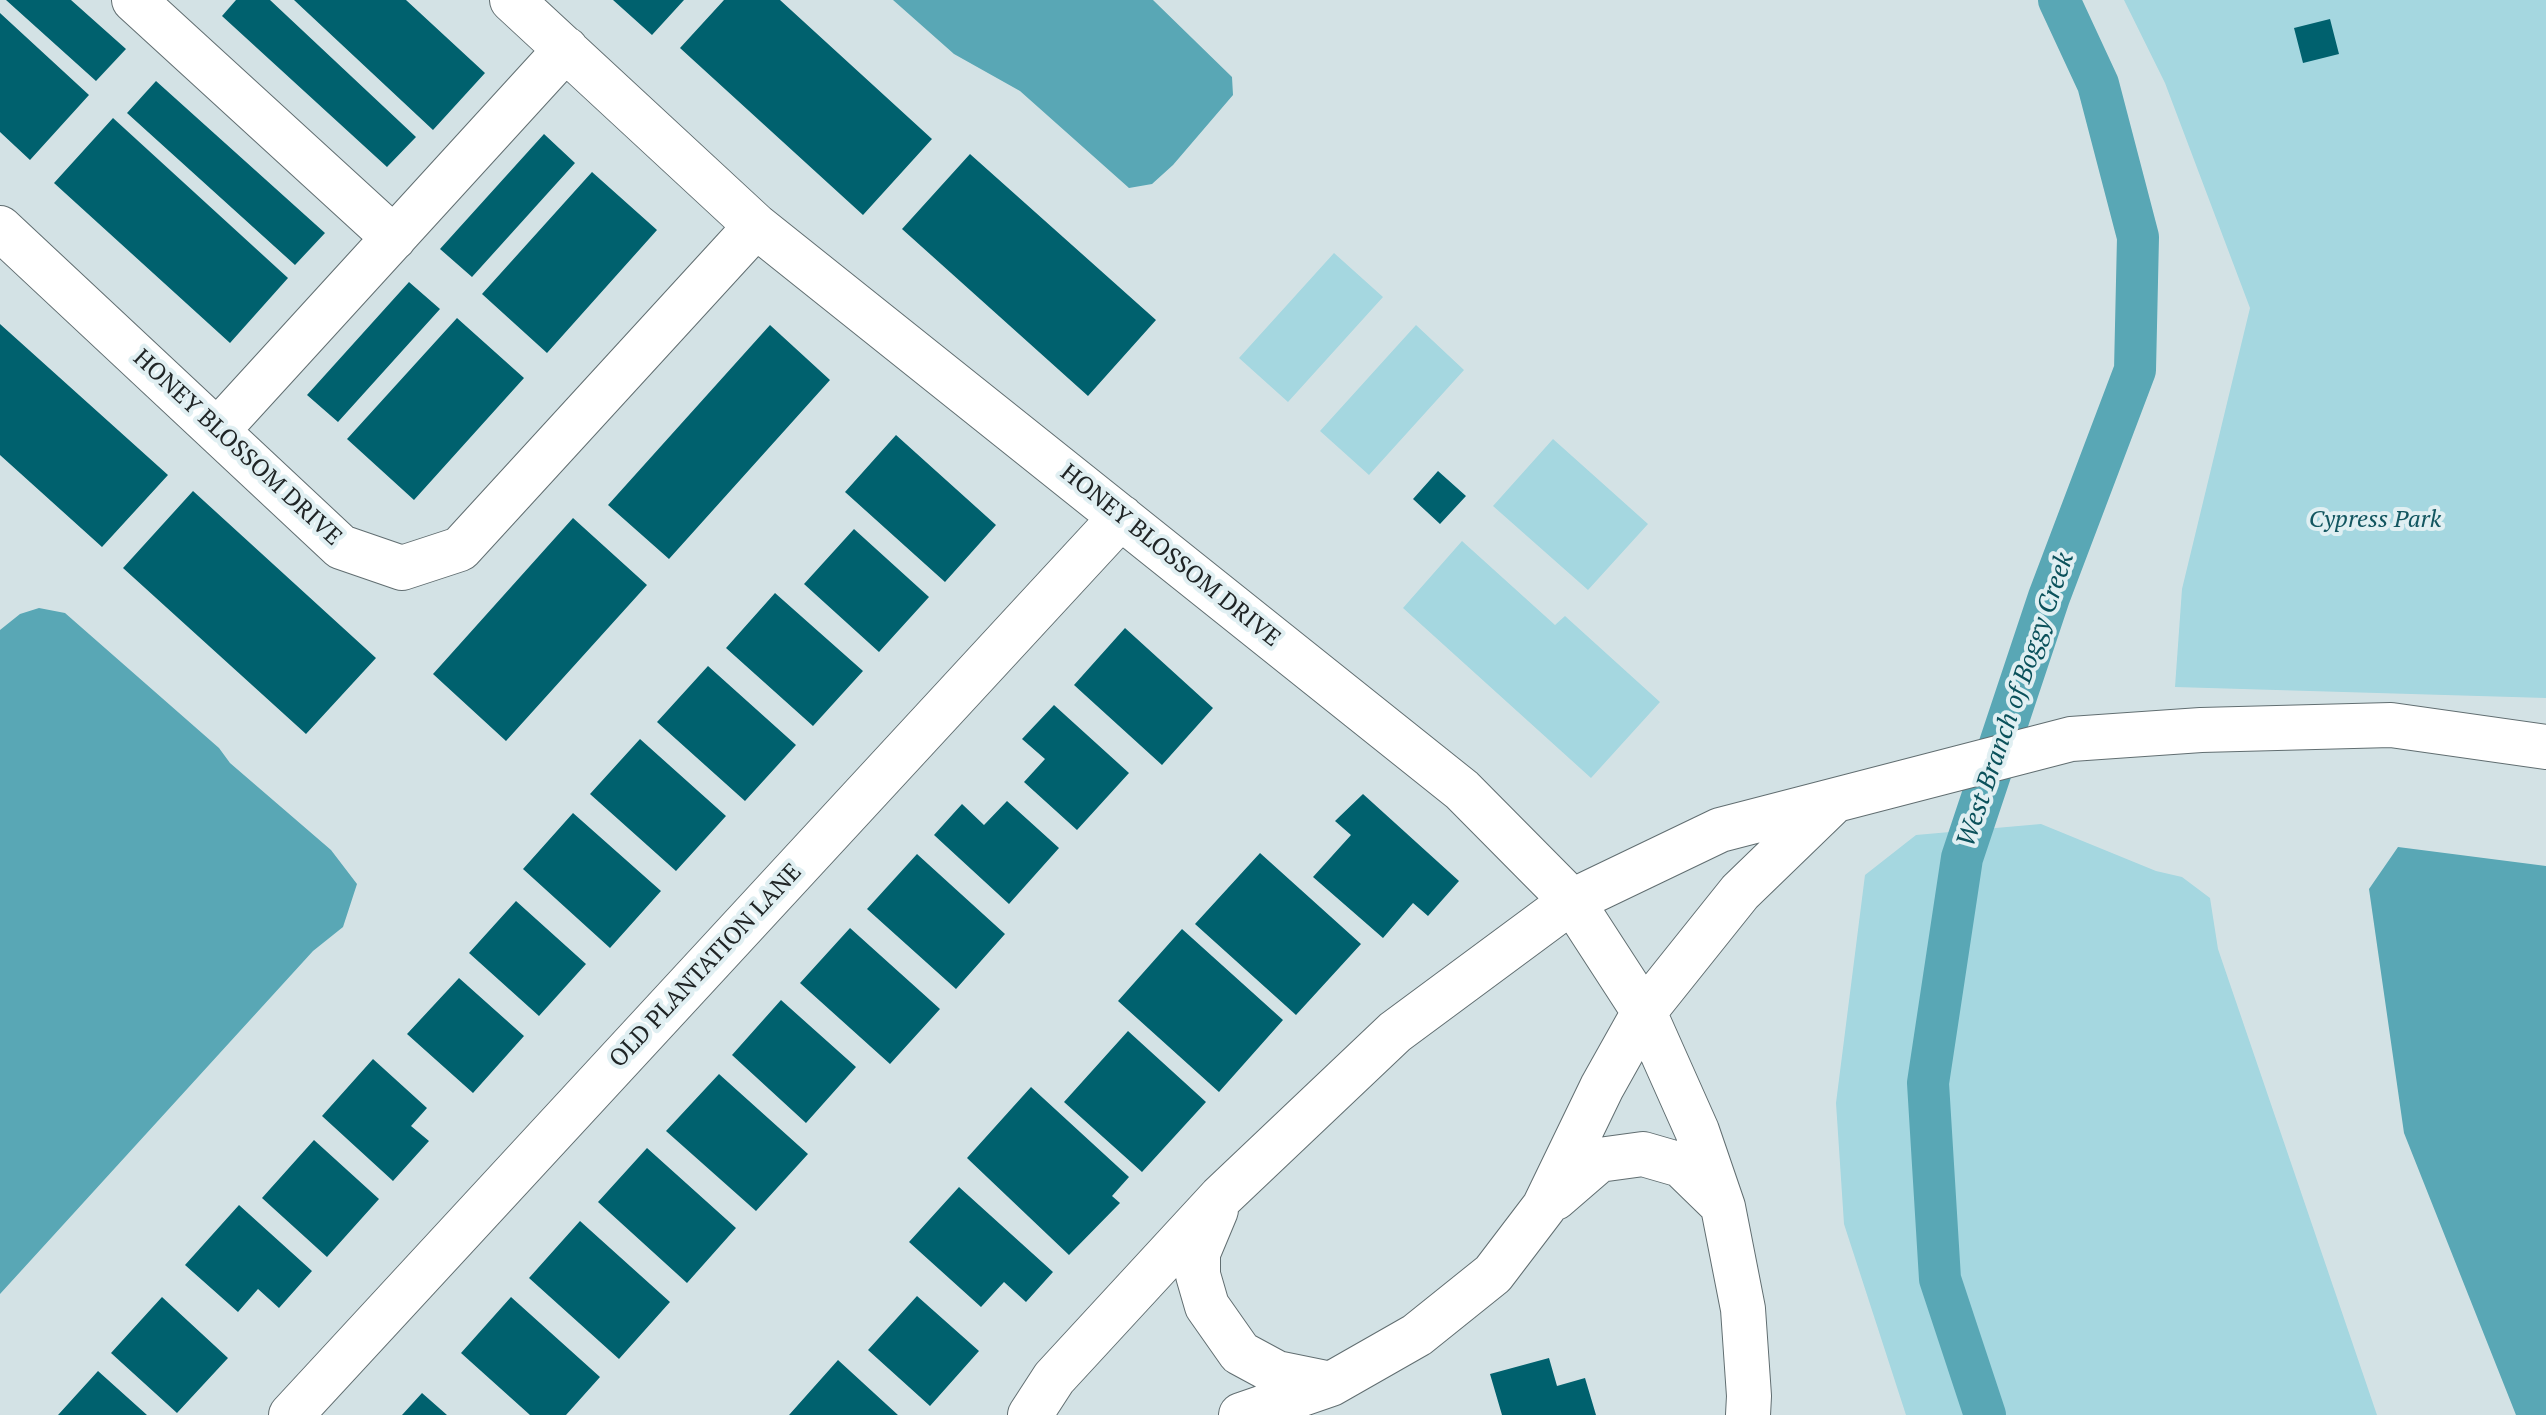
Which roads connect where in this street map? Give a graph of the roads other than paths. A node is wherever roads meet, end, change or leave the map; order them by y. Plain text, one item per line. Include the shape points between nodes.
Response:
1 (134, 0) edge
2 (512, 0) edge
3 (566, 49) junction
4 (756, 226) junction
5 (0, 228) edge
6 (394, 238) junction
7 (217, 431) junction
8 (1121, 517) junction
9 (2546, 747) edge
10 (1834, 802) junction
11 (1572, 901) junction
12 (1644, 1012) junction
13 (1221, 1197) junction
14 (1544, 1207) junction
15 (1723, 1207) junction
16 (1331, 1384) junction
17 (291, 1415) edge
18 (1030, 1415) edge
19 (1241, 1415) edge
20 (1748, 1415) edge

1 - 6 street
2 - 3 street, HONEY BLOSSOM DRIVE
3 - 4 street, HONEY BLOSSOM DRIVE
3 - 6 street
4 - 7 street, HONEY BLOSSOM DRIVE via 460,549 402,568 341,547
4 - 8 street, HONEY BLOSSOM DRIVE
5 - 7 street, HONEY BLOSSOM DRIVE
6 - 7 street
8 - 11 street, HONEY BLOSSOM DRIVE via 1462,790
8 - 17 street, OLD PLANTATION LANE
9 - 10 street via 2391,725 2071,739
10 - 11 street via 1720,830
10 - 12 street via 1740,892
11 - 12 street, HONEY BLOSSOM DRIVE
11 - 13 street via 1395,1032
12 - 14 street
12 - 15 street, HONEY BLOSSOM DRIVE via 1697,1131
13 - 16 street via 1198,1253 1207,1306 1240,1353 1277,1373
13 - 18 street via 1054,1378
14 - 15 street via 1599,1160 1643,1154 1681,1165
14 - 16 street via 1493,1274 1417,1335
15 - 20 street, HONEY BLOSSOM DRIVE via 1743,1309
16 - 19 street

